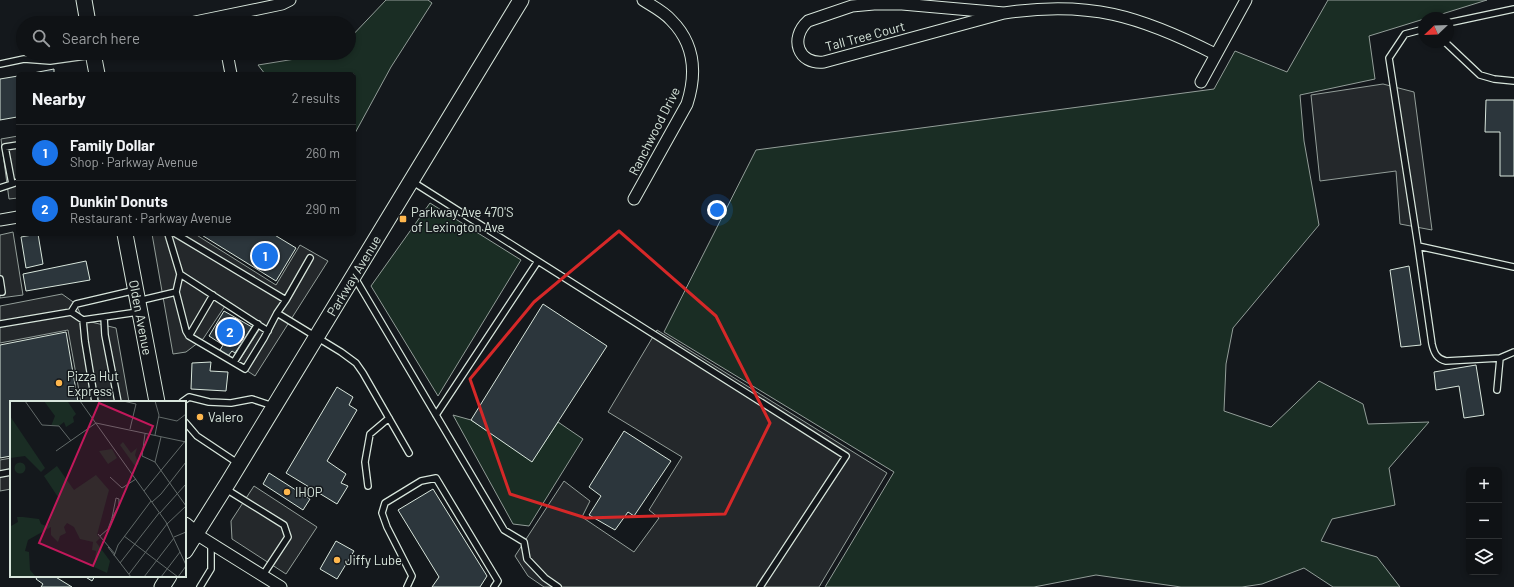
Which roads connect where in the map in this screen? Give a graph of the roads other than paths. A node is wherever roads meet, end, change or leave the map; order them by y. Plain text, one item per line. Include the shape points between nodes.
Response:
1 (84, 0) edge
2 (290, 0) edge
3 (521, 0) edge
4 (642, 0) edge
5 (1246, 0) edge
6 (1514, 9) edge
7 (1004, 13) junction
8 (87, 16) edge
9 (236, 16) edge
10 (1454, 22) edge
11 (1418, 30) edge
12 (1451, 48) edge
13 (1215, 54) junction
14 (19, 60) edge
15 (37, 60) edge
16 (56, 60) edge
17 (94, 60) edge
18 (228, 60) edge
19 (0, 64) edge
20 (97, 72) edge
21 (231, 72) edge
22 (1514, 81) edge
23 (1201, 82) dead end
24 (16, 145) edge
25 (3, 147) edge
26 (411, 181) junction
27 (16, 183) edge
28 (12, 184) junction
29 (0, 188) edge
30 (634, 198) dead end
31 (16, 217) edge
32 (0, 220) edge
33 (125, 236) edge
34 (169, 236) edge
35 (179, 236) edge
36 (1418, 246) junction
37 (310, 258) dead end
38 (538, 261) junction
39 (1514, 267) edge
40 (180, 274) junction
41 (354, 276) junction
42 (0, 279) edge
43 (0, 292) edge
44 (176, 292) junction
45 (213, 295) junction
46 (286, 300) junction
47 (138, 301) junction
48 (71, 312) junction
49 (277, 313) junction
50 (104, 317) junction
51 (83, 320) junction
52 (0, 324) edge
53 (258, 324) junction
54 (268, 331) junction
55 (189, 336) junction
56 (316, 338) junction
57 (1514, 352) edge
58 (1500, 358) junction
59 (234, 362) junction
60 (1497, 390) dead end
61 (95, 401) edge
62 (118, 401) edge
63 (157, 401) edge
64 (183, 401) edge
65 (275, 407) junction
66 (436, 415) junction
67 (389, 418) junction
68 (186, 423) edge
69 (409, 453) dead end
70 (240, 464) junction
71 (10, 472) edge
72 (0, 474) edge
73 (368, 486) dead end
74 (225, 488) junction
75 (190, 530) edge
76 (211, 543) junction
77 (186, 547) edge
78 (262, 575) junction
79 (168, 577) edge
80 (162, 587) edge
81 (200, 587) edge
82 (281, 587) edge
83 (407, 587) edge
84 (494, 587) edge
85 (558, 587) edge
86 (760, 587) edge

1 - 8 main road
2 - 9 street
3 - 26 main road, Parkway Avenue
4 - 30 street, Ranchwood Drive via 671,19 680,30 688,44 693,76 687,104
5 - 13 street
6 - 10 lane
7 - 7 street, Tall Tree Court via 902,4 852,6 808,21 802,26 797,40 799,50 804,56 818,62
7 - 13 street, Tall Tree Court via 1043,5 1090,6 1115,11 1165,29
11 - 36 lane via 1404,34 1390,58
12 - 22 lane via 1480,75
13 - 23 street
14 - 19 lane
15 - 16 lane
17 - 20 main road
18 - 21 street
24 - 25 lane
25 - 28 lane
26 - 38 lane
26 - 41 main road, Parkway Avenue
27 - 28 lane
28 - 29 lane
31 - 32 street
33 - 47 main road, Olden Avenue
34 - 40 lane
35 - 46 lane
36 - 39 lane
36 - 58 lane via 1432,344 1436,356 1446,361
37 - 46 lane
38 - 66 lane
38 - 86 lane via 846,456
40 - 44 lane
40 - 45 lane
41 - 56 main road, Parkway Avenue
41 - 66 lane
42 - 43 lane
44 - 47 lane
44 - 55 lane
45 - 53 lane
45 - 55 lane
46 - 49 lane
47 - 48 lane via 76,304
47 - 50 lane
47 - 63 main road, Olden Avenue
48 - 51 lane
48 - 52 lane
49 - 54 lane
49 - 56 lane
50 - 51 lane
50 - 62 lane
51 - 61 lane
53 - 54 lane
53 - 59 lane
54 - 59 lane via 245,369
55 - 59 lane
56 - 65 main road, Parkway Avenue
56 - 67 lane via 356,363
57 - 58 lane
58 - 60 lane
64 - 65 lane via 189,397 209,402 231,403 252,399
65 - 70 main road, Parkway Avenue
66 - 85 lane via 504,530 524,542 527,559 545,578
67 - 69 lane
67 - 73 lane via 370,434 365,462
68 - 70 lane via 197,436
70 - 74 main road, Parkway Avenue
71 - 72 lane
74 - 75 main road, Parkway Avenue
74 - 78 lane via 284,525 287,532 288,537
75 - 76 street
75 - 77 main road, Parkway Avenue
76 - 78 street
76 - 81 lane via 211,569
78 - 82 street
79 - 80 main road
83 - 84 lane via 412,576 382,513 386,503 421,481 436,478 498,581

